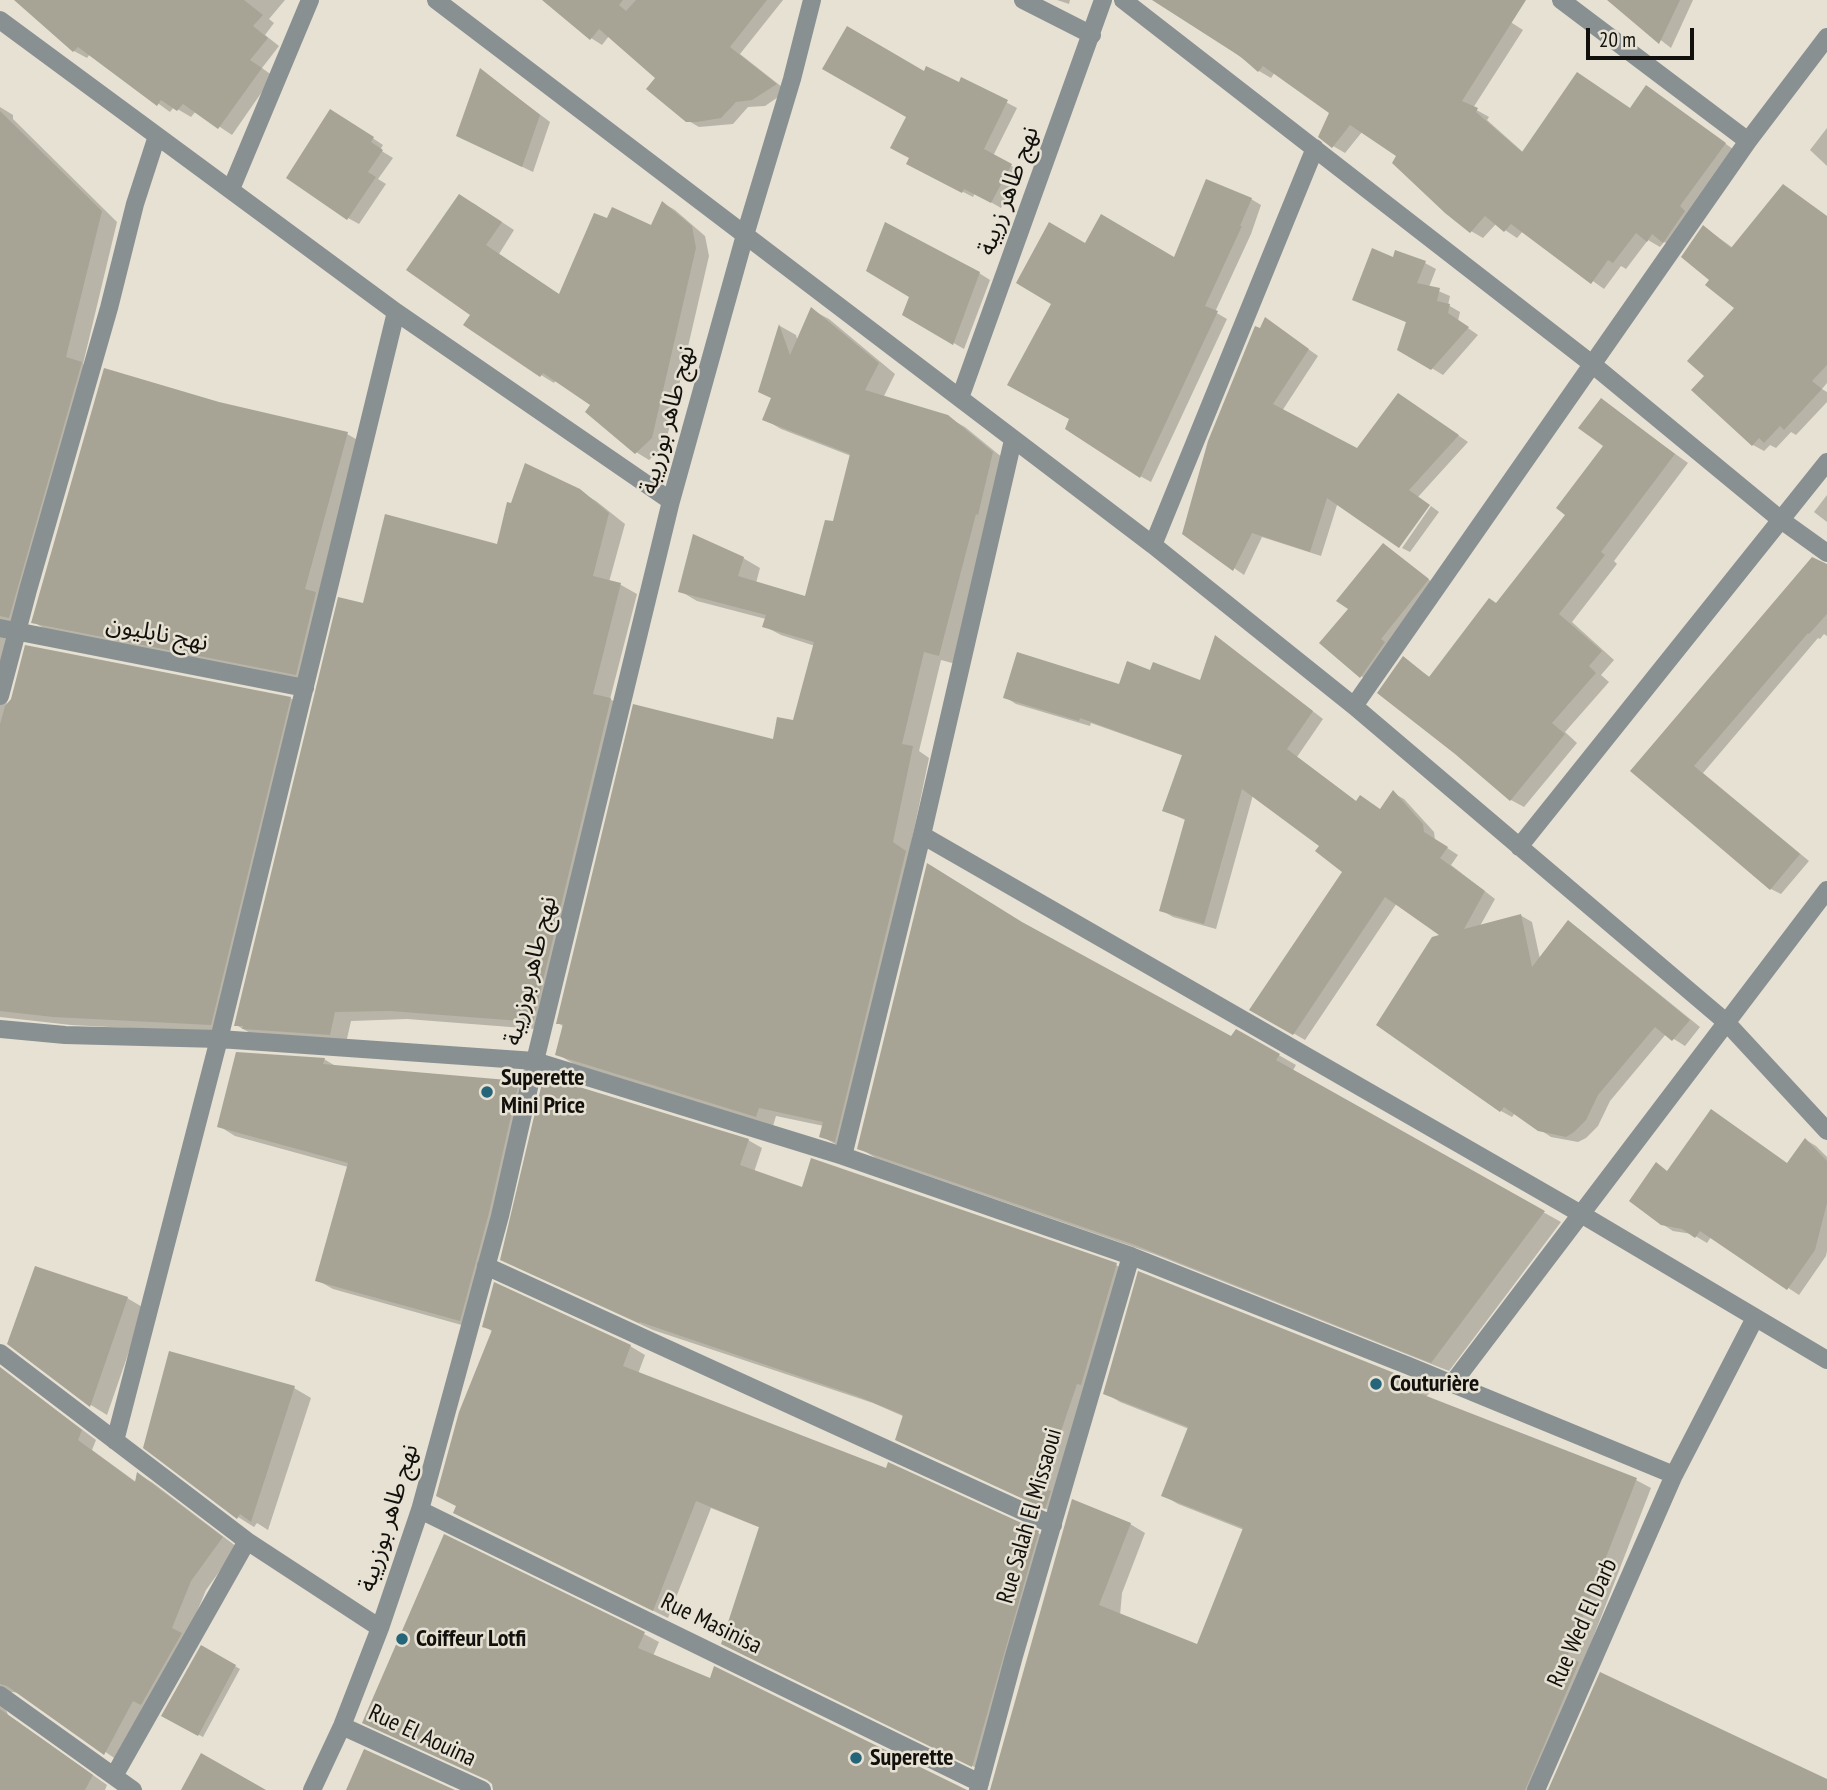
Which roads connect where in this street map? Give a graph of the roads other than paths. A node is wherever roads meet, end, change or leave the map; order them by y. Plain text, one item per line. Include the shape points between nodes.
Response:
1 (310, 0) edge
2 (436, 0) edge
3 (812, 0) edge
4 (1023, 0) edge
5 (1103, 0) edge
6 (1123, 0) edge
7 (1561, 0) edge
8 (0, 20) edge
9 (1092, 35) junction
10 (1827, 37) edge
11 (157, 136) junction
12 (1748, 141) junction
13 (1315, 148) junction
14 (231, 189) junction
15 (745, 235) junction
16 (396, 312) junction
17 (1592, 364) junction
18 (960, 398) junction
19 (1013, 440) junction
20 (1827, 462) edge
21 (671, 502) junction
22 (1781, 520) junction
23 (1153, 545) junction
24 (1827, 553) edge
25 (0, 628) edge
26 (18, 632) junction
27 (305, 688) junction
28 (0, 696) edge
29 (1354, 706) junction
30 (922, 835) junction
31 (1519, 847) junction
32 (1827, 891) edge
33 (1726, 1022) junction
34 (0, 1029) edge
35 (219, 1039) junction
36 (535, 1061) junction
37 (1827, 1131) edge
38 (843, 1156) junction
39 (1581, 1214) junction
40 (1130, 1256) junction
41 (486, 1266) junction
42 (1755, 1318) junction
43 (0, 1353) edge
44 (1827, 1360) edge
45 (1452, 1384) junction
46 (115, 1441) junction
47 (1674, 1475) junction
48 (420, 1510) junction
49 (1053, 1525) junction
50 (247, 1541) junction
51 (380, 1628) junction
52 (0, 1695) edge
53 (342, 1726) junction
54 (114, 1776) junction
55 (979, 1786) edge
56 (133, 1790) edge
57 (312, 1790) edge
58 (482, 1790) edge
59 (1536, 1790) edge

1 - 14 street
2 - 15 street
3 - 15 street, نهج طاهر بوزريبة
4 - 9 street
5 - 9 street, نهج طاهر زريبة
6 - 13 street
7 - 12 street
8 - 11 street
9 - 18 street, نهج طاهر زريبة
10 - 12 street
11 - 14 street
11 - 26 street
12 - 17 street
13 - 17 street
13 - 23 street
14 - 16 street
15 - 18 street
15 - 21 street, نهج طاهر بوزريبة
16 - 21 street
16 - 27 street
17 - 22 street
17 - 29 street
18 - 19 street
19 - 23 street
19 - 30 street
20 - 22 street
21 - 36 street, نهج طاهر بوزريبة
22 - 24 street
22 - 31 street
23 - 29 street
25 - 26 street, نهج نابليون
26 - 27 street, نهج نابليون
26 - 28 street
27 - 35 street
29 - 31 street
30 - 38 street
30 - 39 street
31 - 33 street
32 - 33 street
33 - 37 street
33 - 39 street
34 - 35 street
35 - 36 street
35 - 46 street
36 - 38 street
36 - 41 street, نهج طاهر بوزريبة
38 - 40 street
39 - 42 street
39 - 45 street
40 - 45 street
40 - 49 street, Rue Salah El Missaoui
41 - 48 street, نهج طاهر بوزريبة
41 - 49 street
42 - 44 street
42 - 47 street, Rue Wed El Darb
43 - 46 street
45 - 47 street
46 - 50 street
47 - 59 street, Rue Wed El Darb
48 - 51 street, نهج طاهر بوزريبة
48 - 55 street, Rue Masinisa
49 - 55 street, Rue Salah El Missaoui
50 - 51 street
50 - 54 street
51 - 53 street, نهج طاهر بوزريبة
52 - 54 street
53 - 57 street, نهج طاهر بوزريبة
53 - 58 street, Rue El Aouina
54 - 56 street

